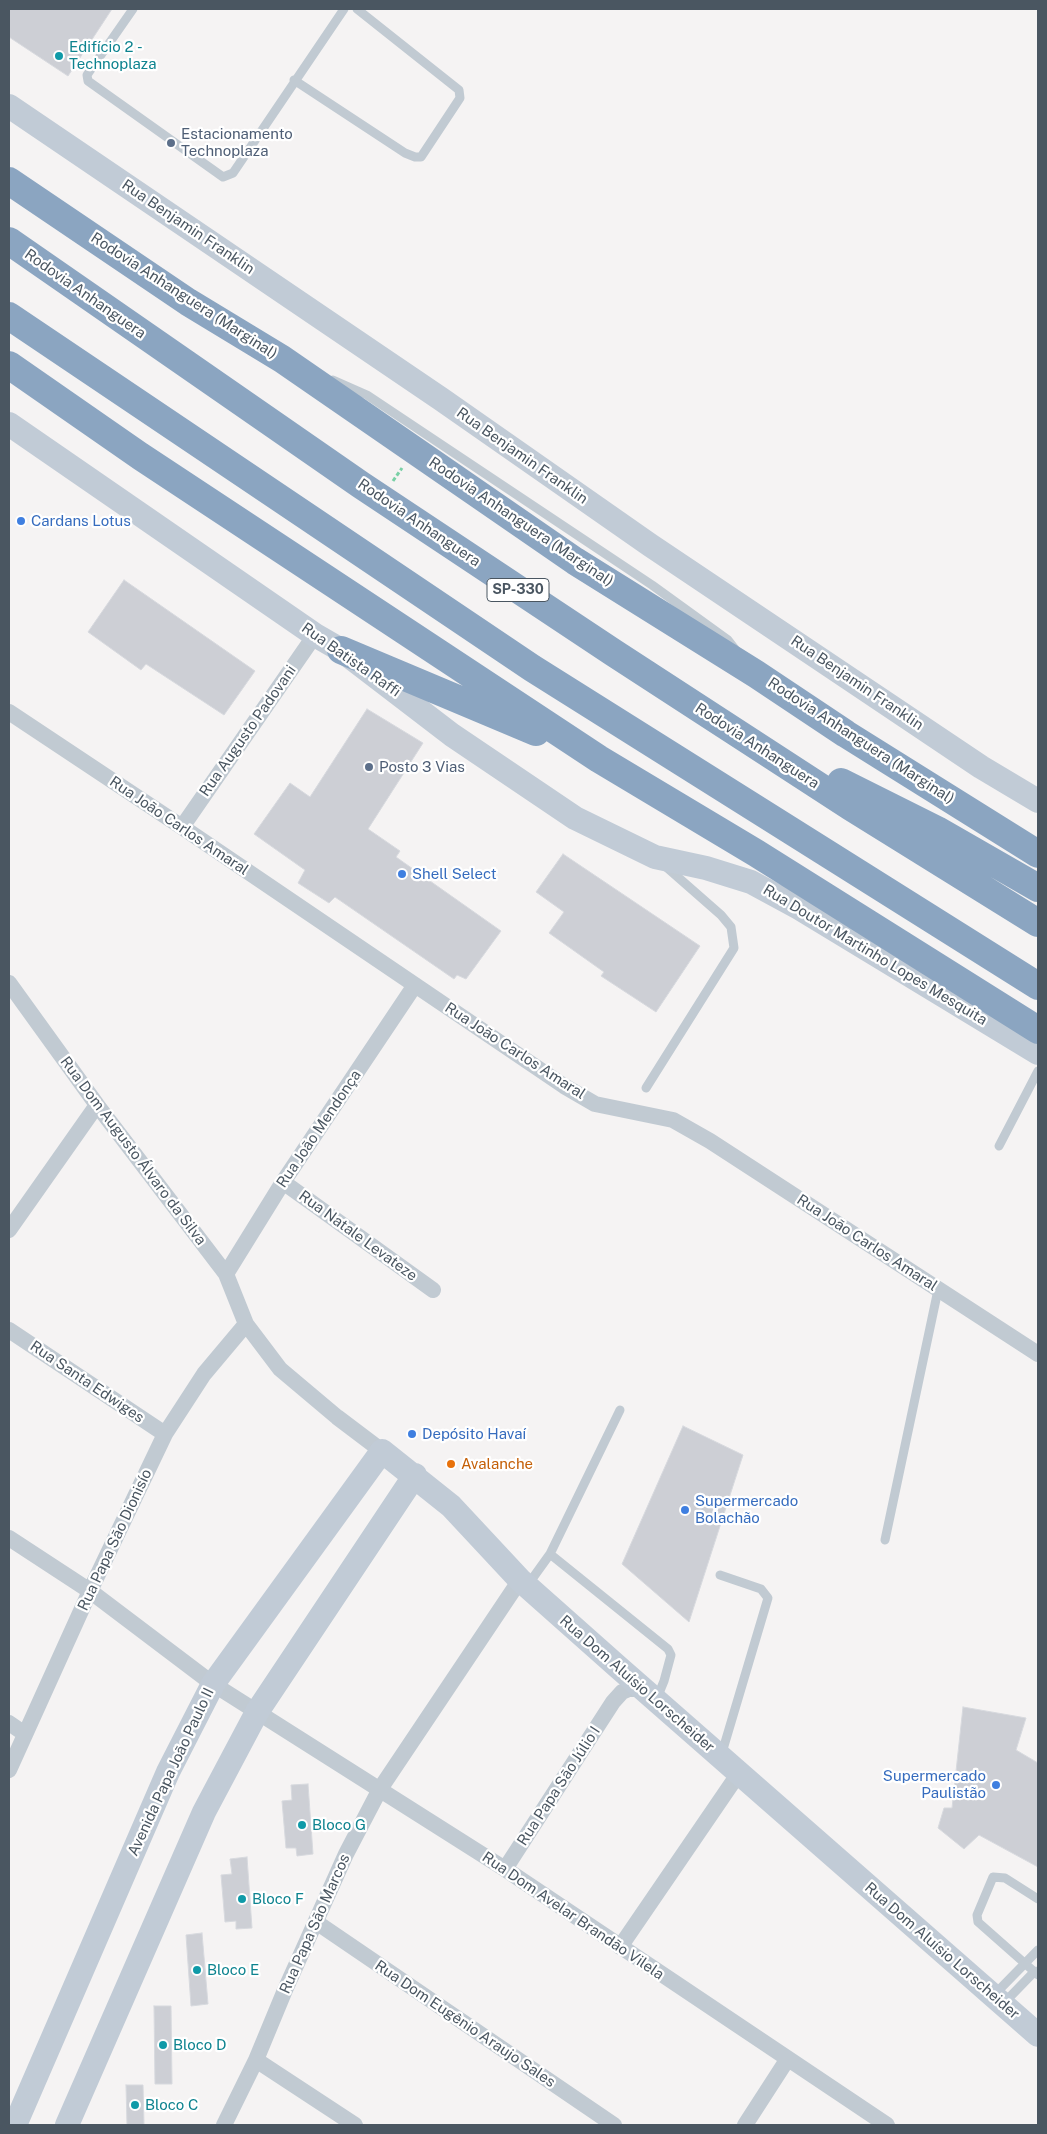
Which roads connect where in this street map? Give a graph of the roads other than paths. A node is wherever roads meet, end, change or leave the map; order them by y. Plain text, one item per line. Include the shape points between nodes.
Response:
1 (133, 9) edge
2 (344, 9) edge
3 (357, 9) edge
4 (294, 80) junction
5 (9, 106) edge
6 (9, 181) edge
7 (9, 241) edge
8 (9, 316) edge
9 (9, 365) edge
10 (9, 424) edge
11 (314, 635) junction
12 (342, 650) junction
13 (614, 653) junction
14 (9, 712) edge
15 (599, 759) junction
16 (1038, 801) edge
17 (182, 827) junction
18 (1038, 854) edge
19 (655, 857) junction
20 (706, 868) joint
21 (1038, 888) edge
22 (1038, 923) edge
23 (9, 983) edge
24 (415, 985) junction
25 (1038, 986) edge
26 (1038, 1030) edge
27 (1038, 1053) edge
28 (1038, 1071) edge
29 (646, 1088) dead end
30 (97, 1105) junction
31 (999, 1146) dead end
32 (283, 1182) junction
33 (9, 1230) edge
34 (226, 1274) junction
35 (433, 1290) dead end
36 (938, 1290) junction
37 (246, 1324) junction
38 (9, 1330) edge
39 (1038, 1354) edge
40 (620, 1410) dead end
41 (165, 1434) junction
42 (382, 1451) junction
43 (415, 1475) junction
44 (9, 1538) edge
45 (885, 1540) dead end
46 (550, 1554) junction
47 (720, 1575) dead end
48 (524, 1583) junction
49 (90, 1591) junction
50 (618, 1667) junction
51 (213, 1684) junction
52 (649, 1694) junction
53 (613, 1702) junction
54 (257, 1712) junction
55 (9, 1723) edge
56 (25, 1734) junction
57 (721, 1757) junction
58 (9, 1770) edge
59 (739, 1774) junction
60 (380, 1789) junction
61 (505, 1869) junction
62 (1038, 1899) edge
63 (316, 1922) junction
64 (620, 1947) junction
65 (1038, 1950) edge
66 (1026, 1962) junction
67 (1036, 1973) edge
68 (998, 2000) junction
69 (1038, 2035) edge
70 (256, 2060) junction
71 (787, 2060) junction
72 (15, 2125) edge
73 (67, 2125) edge
74 (224, 2125) edge
75 (355, 2125) edge
76 (614, 2125) edge
77 (745, 2125) edge
78 (886, 2125) edge

1 - 4 lane via 87,75 88,81 220,175 233,173
2 - 4 lane
3 - 4 lane via 459,90 460,98 421,157 405,153
5 - 16 street, Rua Benjamin Franklin via 658,550 981,767
6 - 18 highway, Rodovia Anhanguera (Marginal) via 188,302 282,359 576,561
7 - 13 highway, Rodovia Anhanguera / SP-330 via 361,485
8 - 25 highway via 532,668
9 - 15 highway via 140,456
10 - 11 street, Rua Batista Raffi
11 - 12 street, Rua Batista Raffi
11 - 17 street, Rua Augusto Padovani
12 - 15 highway
12 - 19 street, Rua Batista Raffi via 452,735 575,818
13 - 21 highway via 834,778 937,830
13 - 22 highway, Rodovia Anhanguera / SP-330 via 851,807
14 - 17 street, Rua João Carlos Amaral
15 - 26 highway
17 - 24 street, Rua João Carlos Amaral
19 - 20 street, Rua Batista Raffi
19 - 29 lane via 721,915 731,928 734,948
20 - 27 street, Rua Doutor Martinho Lopes Mesquita via 751,882 799,908
23 - 30 street, Rua Dom Augusto Álvaro da Silva
24 - 32 street, Rua João Mendonça
24 - 36 street, Rua João Carlos Amaral via 595,1104 673,1120 710,1141
28 - 31 lane
30 - 33 street
30 - 34 street, Rua Dom Augusto Álvaro da Silva
32 - 34 street, Rua João Mendonça
32 - 35 street, Rua Natale Levateze
34 - 37 street, Rua Dom Augusto Álvaro da Silva
36 - 39 street, Rua João Carlos Amaral
36 - 45 lane
37 - 41 street, Rua Papa São Dionisío via 204,1374
37 - 42 street, Rua Dom Aluísio Lorscheider via 280,1369
38 - 41 street, Rua Santa Edwiges
40 - 46 lane
41 - 49 street, Rua Papa São Dionisío
42 - 43 street, Rua Dom Aluísio Lorscheider
42 - 51 street, Avenida Papa João Paulo II
43 - 48 street, Rua Dom Aluísio Lorscheider via 452,1506
43 - 54 street
44 - 49 street, Rua Dom Avelar Brandão Vilela
46 - 48 lane
46 - 52 lane via 668,1649 671,1655 664,1681
47 - 57 lane via 761,1590 768,1598
48 - 50 street, Rua Dom Aluísio Lorscheider
48 - 60 street, Rua Papa São Marcos
49 - 51 street, Rua Dom Avelar Brandão Vilela
49 - 56 street, Rua Papa São Dionisío
50 - 52 street, Rua Dom Aluísio Lorscheider
50 - 53 street, Rua Papa São Júlio I via 618,1685
51 - 54 street, Rua Dom Avelar Brandão Vilela
51 - 72 street, Avenida Papa João Paulo II via 168,1772
52 - 53 street, Rua Papa São Júlio I via 636,1688 622,1692
52 - 57 street, Rua Dom Aluísio Lorscheider
53 - 61 street, Rua Papa São Júlio I
54 - 60 street, Rua Dom Avelar Brandão Vilela
54 - 73 street via 204,1812
55 - 56 street
56 - 58 street, Rua Papa São Dionisío
57 - 59 street, Rua Dom Aluísio Lorscheider
59 - 64 street
59 - 68 street, Rua Dom Aluísio Lorscheider
60 - 61 street, Rua Dom Avelar Brandão Vilela
60 - 63 street, Rua Papa São Marcos
61 - 64 street, Rua Dom Avelar Brandão Vilela
62 - 66 lane via 1005,1878 993,1877 977,1915 978,1922
63 - 70 street, Rua Papa São Marcos
63 - 76 street, Rua Dom Eugênio Araujo Sales
64 - 71 street, Rua Dom Avelar Brandão Vilela
65 - 66 lane
66 - 67 lane
66 - 68 lane
67 - 68 lane
68 - 69 street, Rua Dom Aluísio Lorscheider
70 - 74 street, Rua Papa São Marcos
70 - 75 street
71 - 77 street
71 - 78 street, Rua Dom Avelar Brandão Vilela

